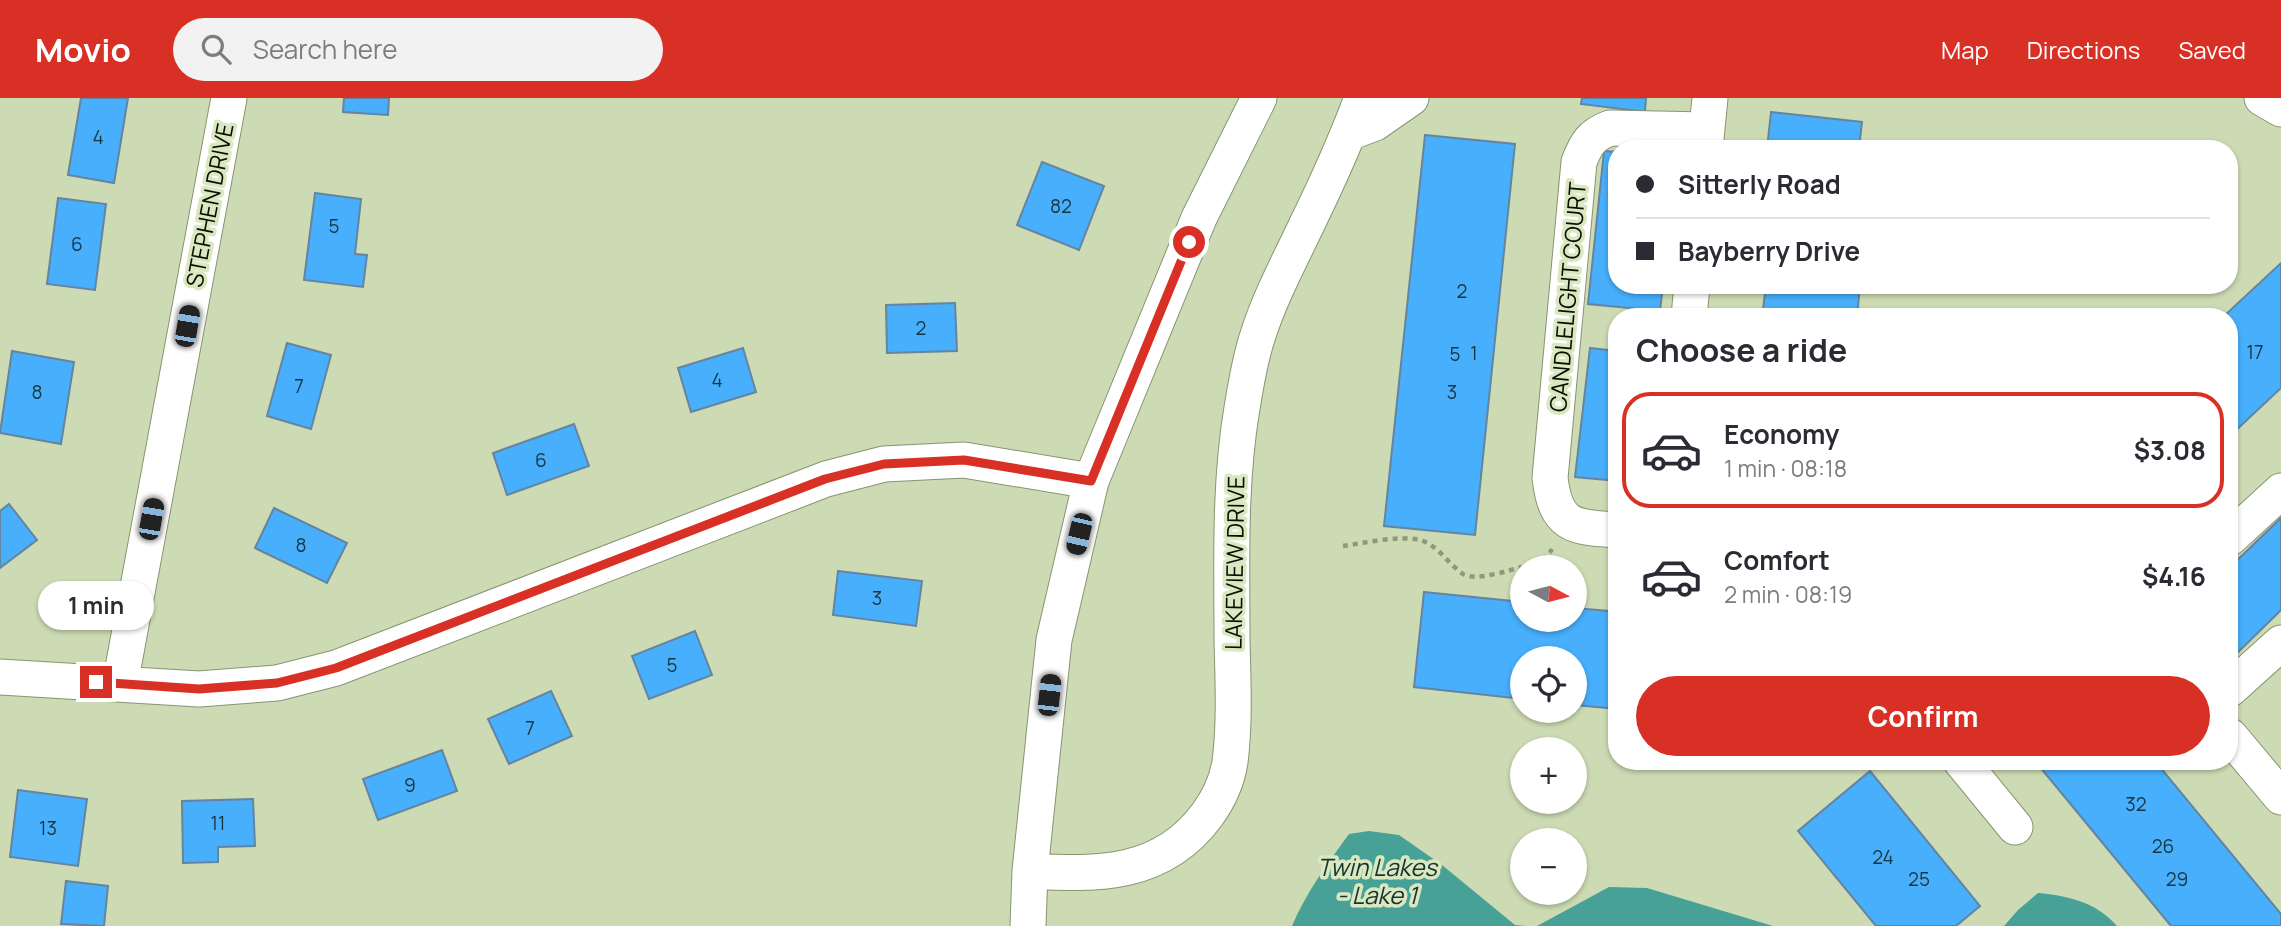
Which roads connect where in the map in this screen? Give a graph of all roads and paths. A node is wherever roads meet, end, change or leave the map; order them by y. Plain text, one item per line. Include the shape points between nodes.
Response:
1 (229, 98) edge
2 (1259, 98) edge
3 (1362, 98) edge
4 (1411, 98) edge
5 (2262, 98) edge
6 (2281, 109) edge
7 (1707, 125) edge
8 (1350, 132) junction
9 (1091, 481) junction
10 (2281, 491) edge
11 (1608, 529) edge
12 (2238, 531) edge
13 (1343, 545) dead end
14 (1510, 570) edge
15 (2281, 643) edge
16 (0, 677) edge
17 (2238, 683) edge
18 (120, 684) junction
19 (2238, 746) edge
20 (1973, 770) edge
21 (2281, 797) edge
22 (2015, 827) dead end
23 (1030, 871) junction
24 (1028, 926) edge

1 - 18 street, STEPHEN DRIVE
2 - 9 street via 1199,218
3 - 8 street, LAKEVIEW DRIVE
4 - 8 street via 1375,123
5 - 6 street
7 - 11 street, CANDLELIGHT COURT via 1610,128 1596,133 1579,162 1550,478 1559,513 1571,523
8 - 23 street, LAKEVIEW DRIVE via 1257,336 1242,408 1231,519 1233,717 1229,765 1217,801 1196,830 1145,864 1083,874
9 - 18 street via 964,460 884,464 825,479 336,668 277,683 199,689
9 - 23 street via 1054,640
10 - 12 street
13 - 14 path via 1420,540 1465,575
15 - 17 street
16 - 18 street
19 - 21 street
20 - 22 street
23 - 24 street

